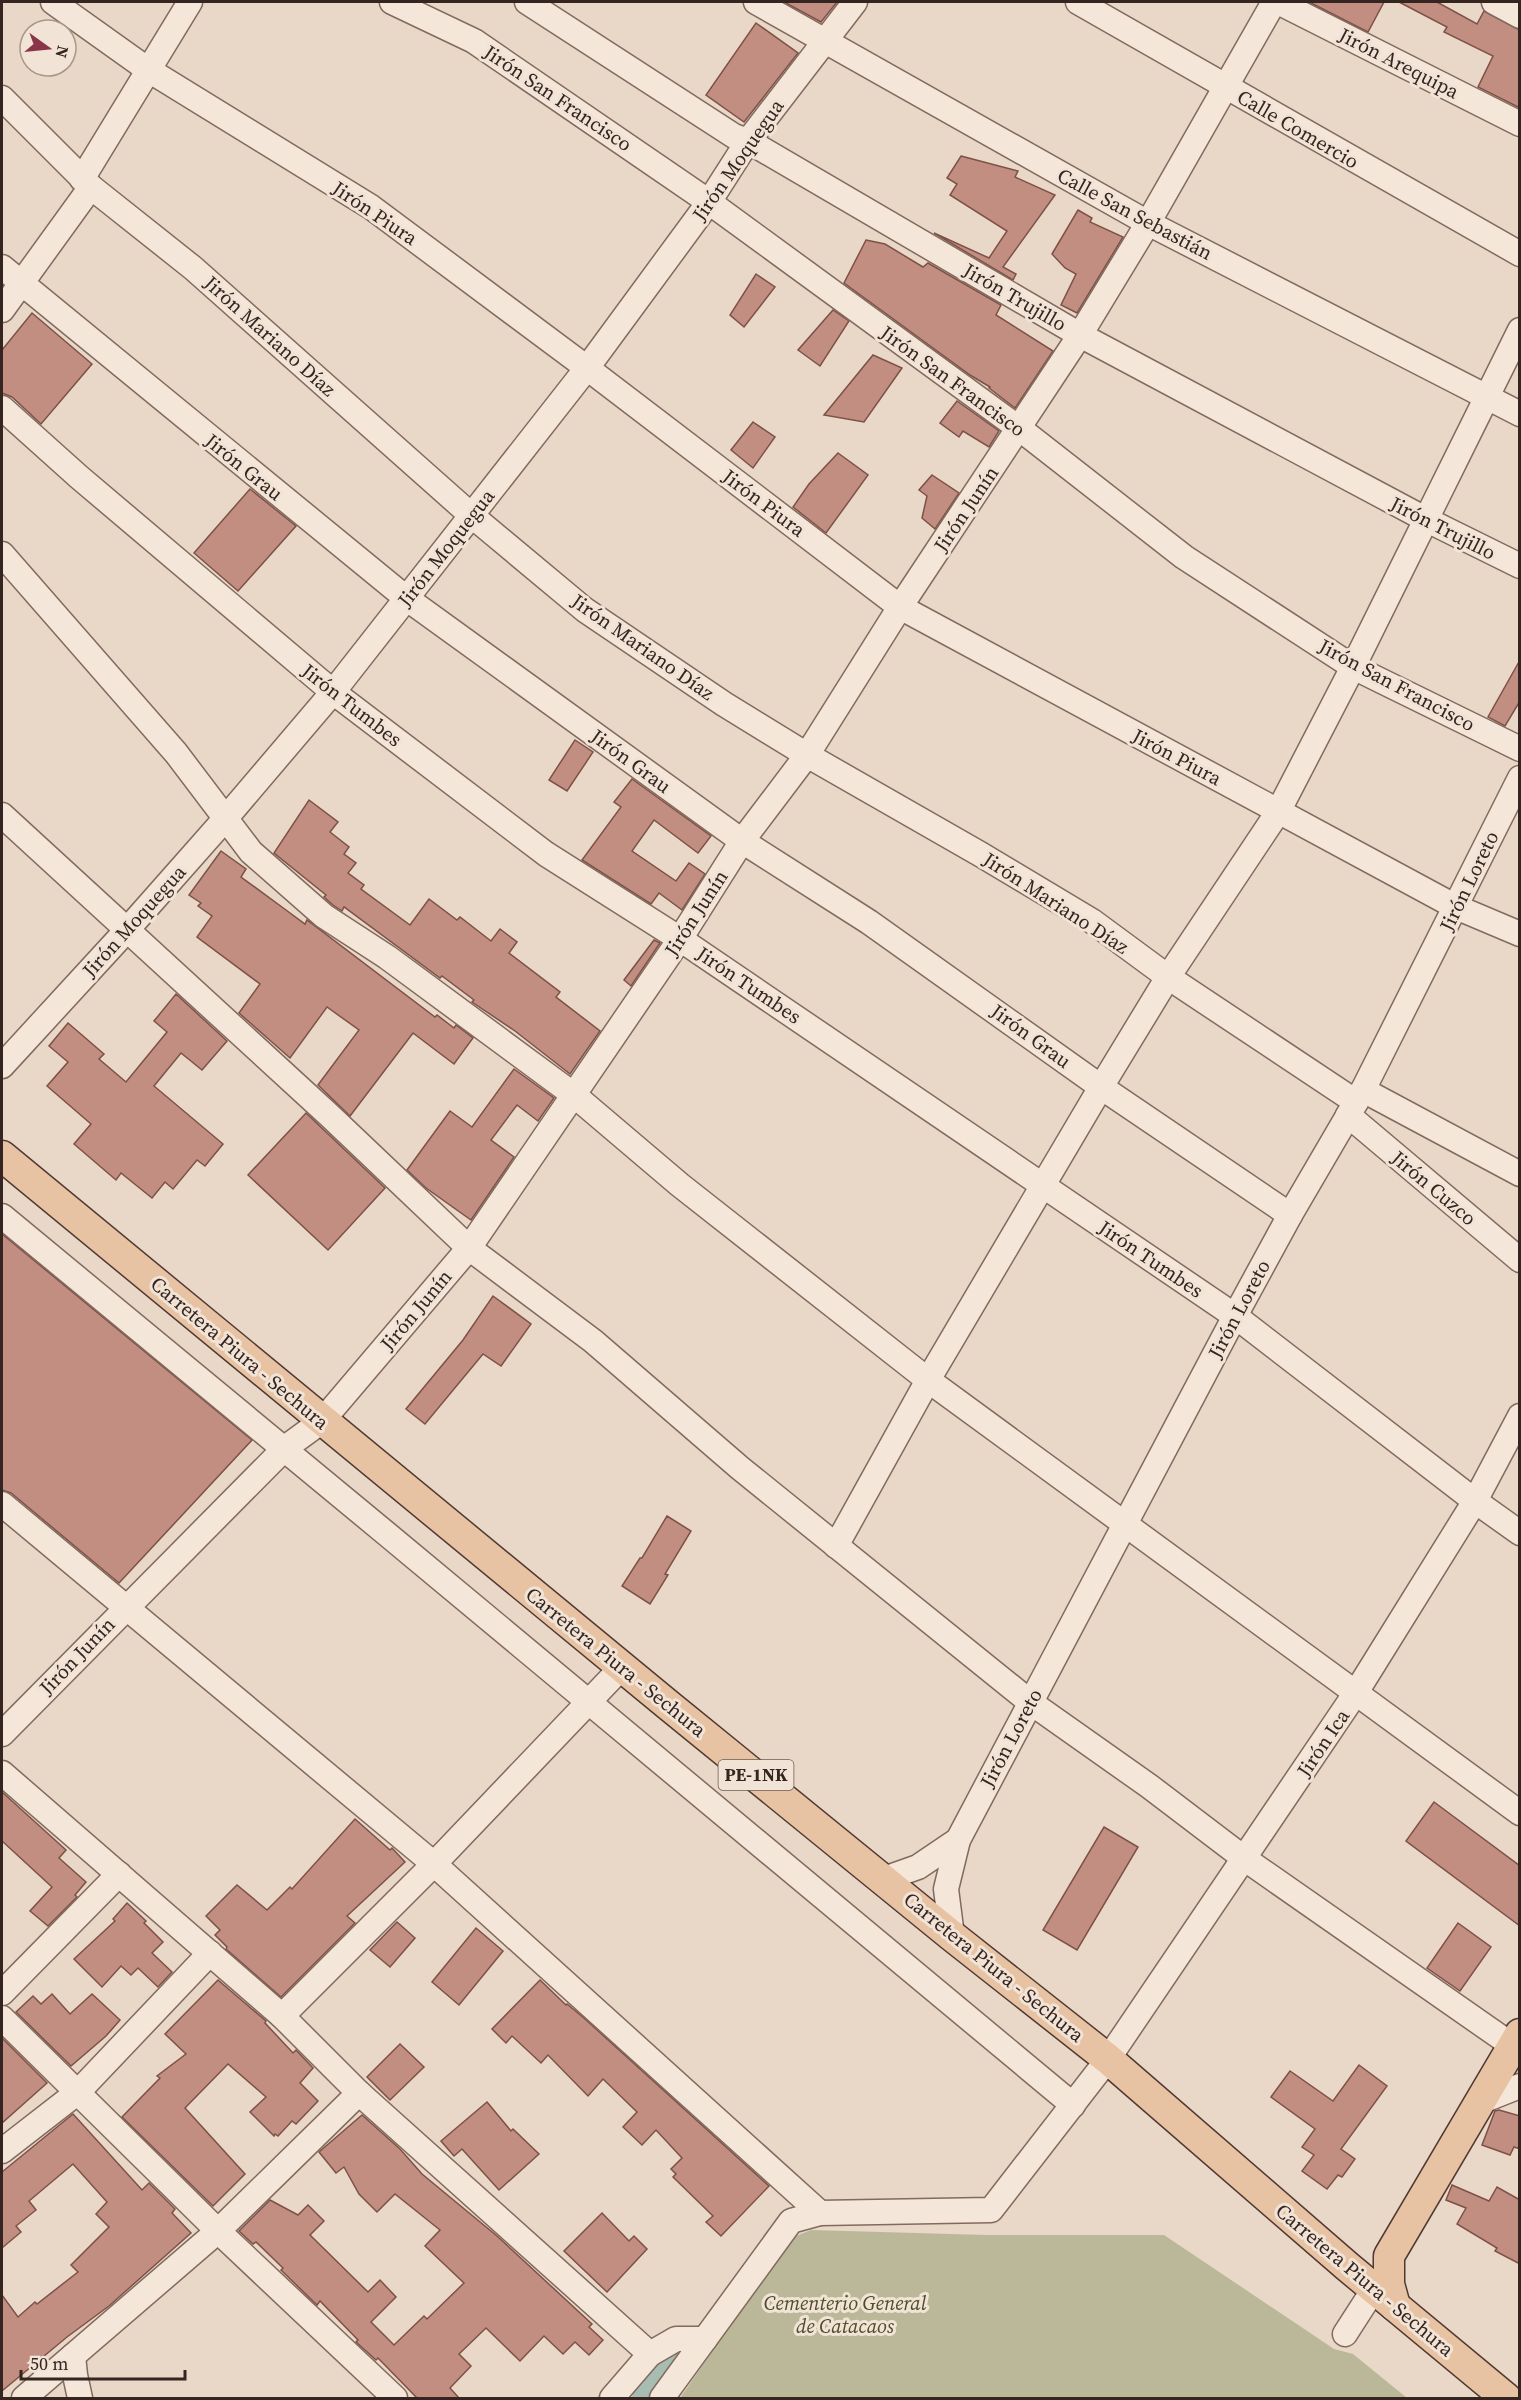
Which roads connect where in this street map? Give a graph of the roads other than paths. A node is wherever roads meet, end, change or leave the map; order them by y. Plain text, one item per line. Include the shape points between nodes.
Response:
1 (53, 2) edge
2 (190, 2) edge
3 (392, 2) edge
4 (527, 2) edge
5 (756, 2) edge
6 (855, 2) edge
7 (1078, 2) edge
8 (1276, 2) edge
9 (1494, 2) edge
10 (1520, 16) edge
11 (825, 41) junction
12 (147, 69) junction
13 (1225, 87) junction
14 (2, 98) edge
15 (1520, 124) edge
16 (748, 141) junction
17 (86, 183) junction
18 (709, 202) junction
19 (1148, 223) junction
20 (1520, 254) edge
21 (2, 267) edge
22 (20, 284) junction
23 (2, 310) edge
24 (1520, 330) edge
25 (1080, 335) junction
26 (587, 368) junction
27 (1487, 396) junction
28 (2, 408) edge
29 (1520, 414) edge
30 (1020, 429) junction
31 (471, 515) junction
32 (1427, 520) junction
33 (2, 554) edge
34 (1520, 566) edge
35 (406, 598) junction
36 (900, 608) junction
37 (1353, 667) junction
38 (333, 692) junction
39 (1520, 749) edge
40 (807, 755) junction
41 (1520, 778) edge
42 (1278, 812) junction
43 (2, 815) edge
44 (225, 819) junction
45 (742, 841) junction
46 (1456, 907) junction
47 (126, 931) junction
48 (1520, 934) edge
49 (680, 939) junction
50 (1168, 977) junction
51 (2, 1066) edge
52 (1101, 1087) junction
53 (574, 1095) junction
54 (1355, 1102) junction
55 (2, 1156) edge
56 (1520, 1174) edge
57 (1043, 1186) junction
58 (1290, 1215) junction
59 (2, 1216) edge
60 (470, 1248) junction
61 (1520, 1260) edge
62 (1235, 1316) junction
63 (928, 1380) junction
64 (1520, 1416) edge
65 (322, 1421) junction
66 (285, 1448) junction
67 (1475, 1501) junction
68 (2, 1504) edge
69 (1125, 1524) junction
70 (1520, 1533) edge
71 (836, 1546) junction
72 (126, 1606) junction
73 (622, 1667) junction
74 (1355, 1695) junction
75 (1030, 1702) junction
76 (588, 1703) junction
77 (2, 1734) edge
78 (2, 1773) edge
79 (1520, 1813) edge
80 (958, 1840) junction
81 (1245, 1858) junction
82 (434, 1864) junction
83 (119, 1874) junction
84 (884, 1879) junction
85 (952, 1936) junction
86 (210, 1953) junction
87 (2, 1993) edge
88 (282, 2016) junction
89 (2, 2018) edge
90 (1516, 2040) edge
91 (1108, 2059) junction
92 (1520, 2086) edge
93 (78, 2092) junction
94 (359, 2093) junction
95 (1477, 2103) junction
96 (1073, 2105) junction
97 (2, 2151) edge
98 (820, 2213) junction
99 (218, 2231) junction
100 (1389, 2256) junction
101 (1348, 2267) junction
102 (1384, 2298) junction
103 (1345, 2334) dead end
104 (705, 2339) junction
105 (650, 2354) junction
106 (74, 2356) junction
107 (24, 2398) edge
108 (80, 2398) edge
109 (395, 2398) edge
110 (612, 2398) edge
111 (662, 2398) edge
112 (1506, 2398) edge

1 - 12 street, Jirón Piura
2 - 12 street
3 - 18 street, Jirón San Francisco via 474,41
4 - 16 street, Jirón Trujillo via 734,136
5 - 11 street, Calle San Sebastián
6 - 11 street, Jirón Moquegua
7 - 13 street, Calle Comercio
8 - 13 street, Jirón Junín
8 - 15 street, Jirón Arequipa
9 - 10 street
11 - 16 street, Jirón Moquegua
11 - 19 street, Calle San Sebastián
12 - 17 street
12 - 26 street, Jirón Piura via 371,207
13 - 19 street, Jirón Junín
13 - 20 street, Calle Comercio
14 - 17 street, Jirón Mariano Díaz
16 - 18 street, Jirón Moquegua
16 - 25 street, Jirón Trujillo
17 - 22 street
17 - 31 street, Jirón Mariano Díaz via 193,268
18 - 26 street, Jirón Moquegua
18 - 30 street, Jirón San Francisco
19 - 25 street, Jirón Junín
19 - 27 street, Calle San Sebastián
21 - 22 street, Jirón Grau
22 - 23 street
22 - 35 street, Jirón Grau
24 - 27 street
25 - 30 street, Jirón Junín
25 - 32 street, Jirón Trujillo
26 - 31 street, Jirón Moquegua
26 - 36 street, Jirón Piura
27 - 29 street, Calle San Sebastián
27 - 32 street
28 - 38 street, Jirón Tumbes
30 - 36 street, Jirón Junín
30 - 37 street, Jirón San Francisco via 1184,557
31 - 35 street, Jirón Moquegua
31 - 40 street, Jirón Mariano Díaz via 585,610
32 - 34 street, Jirón Trujillo
32 - 37 street
33 - 44 street via 176,753
35 - 38 street, Jirón Moquegua
35 - 45 street, Jirón Grau
36 - 40 street, Jirón Junín
36 - 42 street, Jirón Piura
37 - 39 street, Jirón San Francisco
37 - 42 street
38 - 44 street, Jirón Moquegua
38 - 49 street, Jirón Tumbes via 546,854
40 - 45 street, Jirón Junín
40 - 50 street, Jirón Mariano Díaz via 1092,921
41 - 46 street, Jirón Loreto
42 - 46 street, Jirón Piura
42 - 50 street
43 - 47 street
44 - 47 street, Jirón Moquegua
44 - 53 street via 251,852 324,916 387,957
45 - 49 street, Jirón Junín
45 - 52 street, Jirón Grau via 868,922
46 - 48 street, Jirón Piura
46 - 54 street, Jirón Loreto
47 - 51 street, Jirón Moquegua
47 - 60 street
49 - 53 street, Jirón Junín
49 - 57 street, Jirón Tumbes
50 - 52 street
50 - 54 street, Jirón Mariano Díaz
52 - 57 street
52 - 58 street, Jirón Grau
53 - 60 street, Jirón Junín
53 - 63 street via 680,1185
54 - 56 street, Jirón Mariano Díaz
54 - 58 street, Jirón Loreto
54 - 61 street, Jirón Cuzco
55 - 65 main road, Carretera Piura - Sechura / PE-1NK
57 - 62 street, Jirón Tumbes
57 - 63 street
58 - 62 street, Jirón Loreto
59 - 66 street
60 - 65 street, Jirón Junín
60 - 71 street via 594,1341
62 - 67 street, Jirón Tumbes
62 - 69 street, Jirón Loreto
63 - 69 street
63 - 71 street
64 - 67 street, Jirón Ica
65 - 66 street, Jirón Junín
65 - 73 main road, Carretera Piura - Sechura / PE-1NK
66 - 72 street, Jirón Junín
66 - 76 street
67 - 70 street, Jirón Tumbes
67 - 74 street, Jirón Ica
68 - 72 street
69 - 74 street
69 - 75 street, Jirón Loreto
71 - 75 street
72 - 77 street, Jirón Junín
72 - 82 street
73 - 76 street
73 - 84 main road, Carretera Piura - Sechura / PE-1NK
74 - 79 street
74 - 81 street, Jirón Ica
75 - 80 street, Jirón Loreto
75 - 81 street
76 - 82 street
76 - 96 street
78 - 83 street
80 - 84 street, Jirón Loreto via 918,1867
80 - 85 street, Jirón Loreto via 946,1889
81 - 90 street
81 - 91 street, Jirón Ica
82 - 88 street
82 - 98 street
83 - 86 street
83 - 87 street
84 - 85 main road, Carretera Piura - Sechura / PE-1NK
85 - 91 main road, Carretera Piura - Sechura / PE-1NK
86 - 88 street
86 - 93 street
88 - 94 street
89 - 93 street
90 - 95 main road
91 - 96 street, Jirón Ica
91 - 101 main road, Carretera Piura - Sechura / PE-1NK
92 - 95 street
93 - 97 street
93 - 99 street
94 - 99 street
94 - 105 street
95 - 100 main road
96 - 98 street, Jirón Ica via 991,2210
98 - 104 street via 791,2220
99 - 106 street
99 - 109 street
100 - 101 main road
100 - 102 main road
101 - 102 main road, Carretera Piura - Sechura / PE-1NK
102 - 103 street
102 - 112 main road, Carretera Piura - Sechura / PE-1NK
104 - 105 street via 676,2338
104 - 111 street
105 - 110 street
106 - 107 street
106 - 108 street

